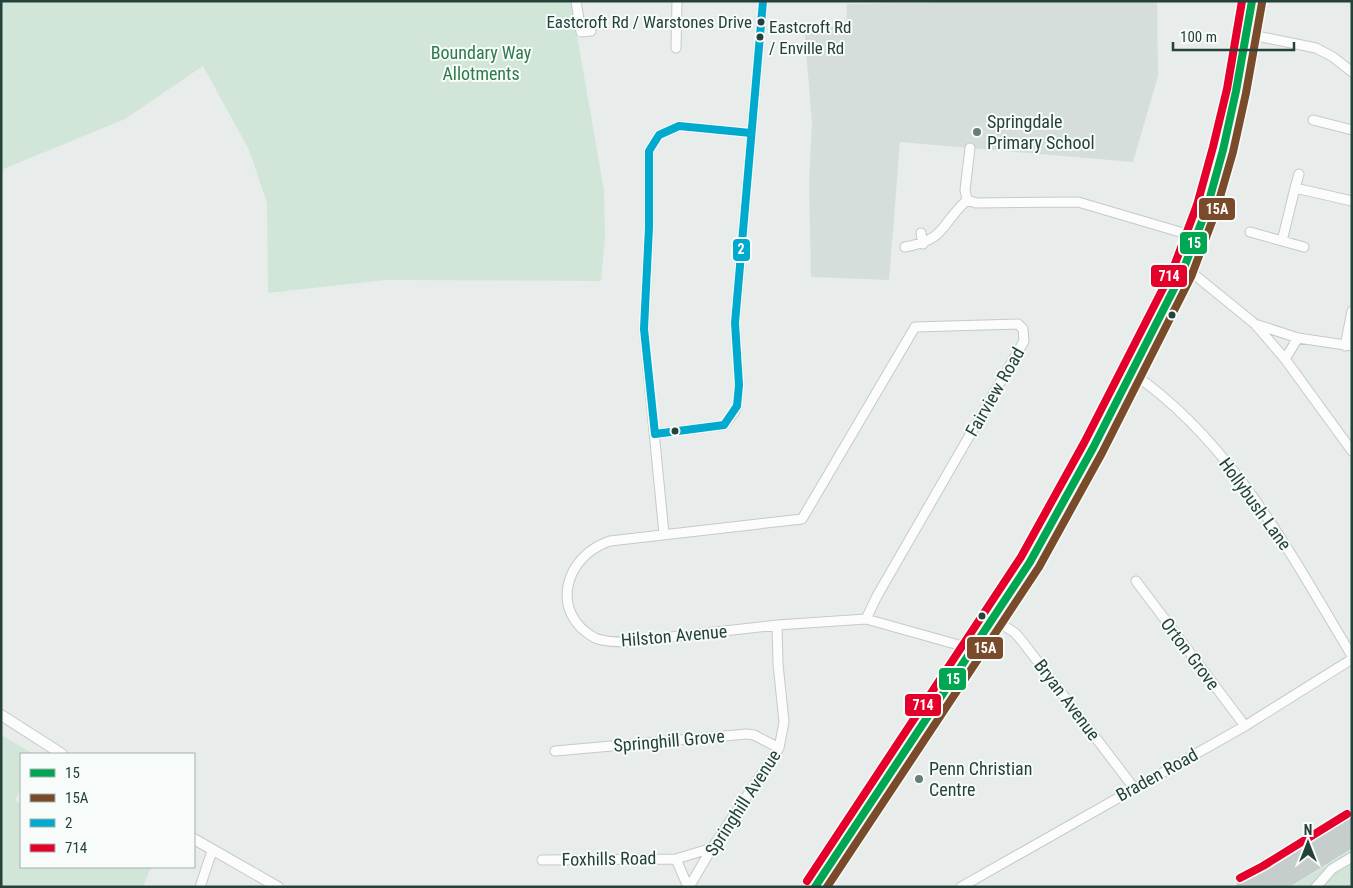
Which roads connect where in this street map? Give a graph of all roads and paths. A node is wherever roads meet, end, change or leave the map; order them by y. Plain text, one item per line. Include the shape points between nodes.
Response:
1 (576, 1) edge
2 (677, 1) edge
3 (763, 1) edge
4 (1252, 1) edge
5 (591, 31) dead end
6 (1247, 34) junction
7 (676, 48) dead end
8 (1352, 72) edge
9 (1314, 120) dead end
10 (1352, 130) edge
11 (752, 133) junction
12 (970, 148) dead end
13 (1299, 174) dead end
14 (1295, 188) junction
15 (967, 200) junction
16 (1352, 201) edge
17 (1250, 232) dead end
18 (921, 233) dead end
19 (1197, 237) junction
20 (1282, 241) junction
21 (923, 244) junction
22 (905, 247) dead end
23 (1304, 247) dead end
24 (1185, 267) junction
25 (1352, 311) edge
26 (1255, 324) junction
27 (1298, 338) junction
28 (1348, 346) edge
29 (1285, 359) junction
30 (1132, 373) junction
31 (655, 434) junction
32 (1352, 451) edge
33 (797, 520) joint
34 (664, 534) junction
35 (1136, 581) dead end
36 (994, 619) junction
37 (866, 620) junction
38 (777, 625) junction
39 (973, 650) junction
40 (1352, 657) edge
41 (1, 715) edge
42 (1245, 726) junction
43 (780, 748) junction
44 (554, 751) dead end
45 (60, 753) edge
46 (1134, 788) junction
47 (1352, 822) edge
48 (1352, 839) edge
49 (195, 840) edge
50 (712, 848) junction
51 (212, 851) junction
52 (1352, 857) edge
53 (676, 859) junction
54 (542, 860) dead end
55 (200, 887) edge
56 (278, 887) edge
57 (689, 887) edge
58 (815, 887) edge
59 (960, 887) edge
60 (1244, 887) edge
61 (1274, 887) edge
62 (1316, 887) edge

1 - 5 street via 581,32
2 - 7 street
3 - 11 street
4 - 6 street
6 - 8 street via 1316,48 1333,56
6 - 19 street via 1227,132
9 - 10 street
11 - 31 street via 735,323 739,385 737,406 724,425
11 - 31 street via 679,126 659,135 649,151 644,329
12 - 15 street via 965,190
13 - 14 street
14 - 16 street
14 - 20 street
15 - 19 street via 976,203 1078,202
15 - 21 street via 951,215 940,234
17 - 20 street
18 - 21 street
19 - 24 street
20 - 23 street
21 - 22 street
24 - 26 street
24 - 30 street
25 - 28 street
26 - 27 street
26 - 29 street
27 - 28 street
27 - 29 street
29 - 32 street
30 - 36 street via 1060,511
30 - 40 street, Hollybush Lane via 1191,425 1257,501
31 - 34 street
33 - 34 street, Hilston Avenue
33 - 37 street, Fairview Road via 805,516 915,327 1018,324 1023,329 1024,341
34 - 38 street, Hilston Avenue via 610,541 581,557 567,592 577,623 596,638 626,642
35 - 42 street, Orton Grove
36 - 39 street
36 - 46 street, Bryan Avenue via 1022,640
37 - 38 street, Hilston Avenue
37 - 39 street, Hilston Avenue
38 - 43 street, Springhill Avenue via 784,722
39 - 58 street
40 - 42 street, Braden Road
41 - 45 street
42 - 46 street, Braden Road
43 - 44 street, Springhill Grove via 747,734
43 - 50 street, Springhill Avenue
46 - 59 street, Braden Road
47 - 60 highway
48 - 61 highway
49 - 51 street
50 - 53 street, Foxhills Road
50 - 57 street, Springhill Avenue
51 - 55 street
51 - 56 street
52 - 62 street via 1332,869
53 - 54 street, Foxhills Road
53 - 57 street

